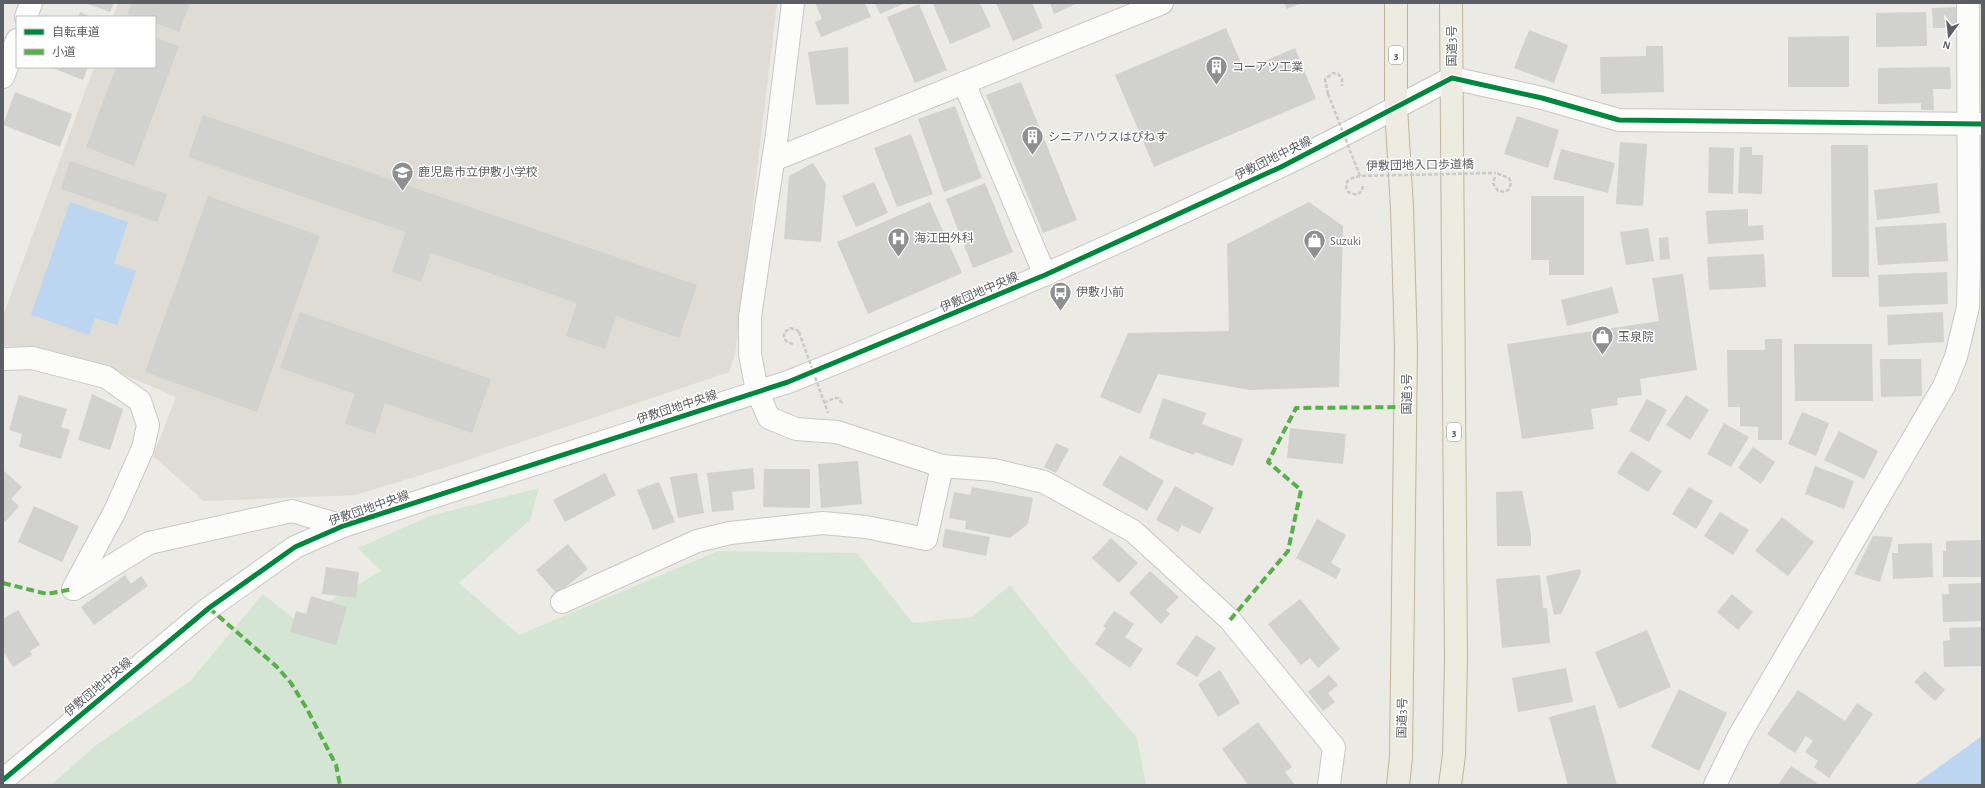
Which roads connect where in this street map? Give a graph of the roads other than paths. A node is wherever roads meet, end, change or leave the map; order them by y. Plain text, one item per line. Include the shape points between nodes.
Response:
1 (31, 3) edge
2 (793, 3) edge
3 (1162, 3) edge
4 (1396, 3) edge
5 (1452, 3) edge
6 (1968, 3) edge
7 (26, 16) edge
8 (16, 43) edge
9 (3, 78) edge
10 (1452, 78) junction
11 (964, 83) junction
12 (1396, 107) junction
13 (1976, 124) edge
14 (773, 160) junction
15 (1045, 275) junction
16 (3, 359) edge
17 (757, 391) junction
18 (942, 466) junction
19 (343, 526) junction
20 (562, 602) dead end
21 (3, 780) edge
22 (1329, 785) edge
23 (1398, 785) edge
24 (1450, 785) edge
25 (1715, 785) edge

1 - 7 street
2 - 14 street
3 - 11 street
4 - 12 highway, 国道3号 / 3
5 - 10 highway, 国道3号 / 3
6 - 13 street
8 - 9 street
10 - 12 street, 伊敷団地中央線
10 - 13 street via 1542,98 1619,120
10 - 24 highway, 国道3号 / 3 via 1456,659 1454,755
11 - 14 street
11 - 15 street
12 - 15 street, 伊敷団地中央線 via 1281,166
12 - 23 highway, 国道3号 / 3 via 1407,363 1401,757
13 - 25 street via 1968,307 1956,357 1944,386 1742,730
14 - 17 street via 750,317 750,354
15 - 17 street, 伊敷団地中央線 via 842,361
16 - 19 street via 32,358 106,377 140,401 148,425 143,448 115,511 72,589 149,543 292,511
17 - 18 street via 769,418 776,421 796,429 837,432
17 - 19 street, 伊敷団地中央線
18 - 20 street via 926,539 866,527 823,523 730,533 696,540
18 - 22 street via 994,470 1044,482 1133,531 1230,620 1334,747
19 - 21 street, 伊敷団地中央線 via 295,547 210,608

